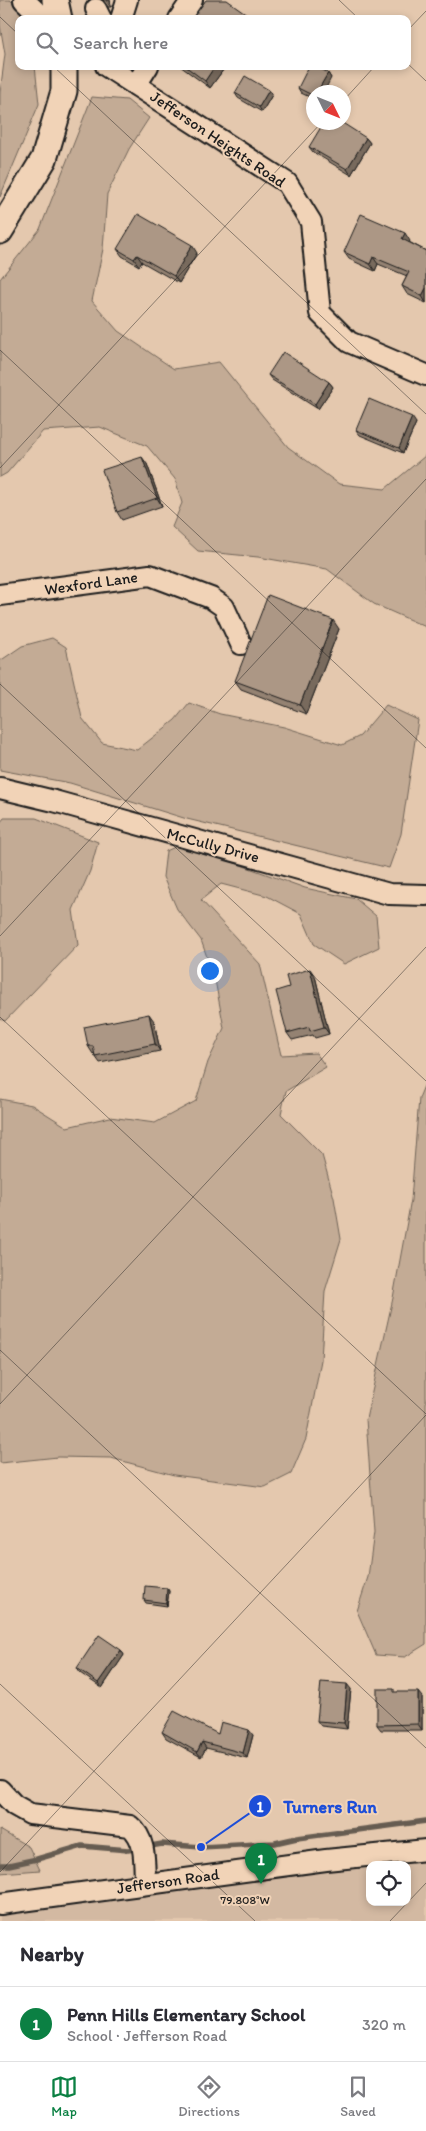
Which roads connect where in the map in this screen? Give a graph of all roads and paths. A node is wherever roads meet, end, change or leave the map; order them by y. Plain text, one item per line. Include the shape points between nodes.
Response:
1 (24, 0) edge
2 (55, 0) edge
3 (127, 0) edge
4 (192, 0) edge
5 (40, 15) edge
6 (58, 15) edge
7 (122, 15) edge
8 (182, 15) edge
9 (64, 70) edge
10 (113, 70) edge
11 (145, 70) edge
12 (136, 85) junction
13 (0, 231) edge
14 (426, 375) edge
15 (0, 595) edge
16 (241, 644) dead end
17 (0, 788) edge
18 (426, 895) edge
19 (0, 1790) edge
20 (426, 1850) edge
21 (146, 1884) junction
22 (0, 1904) edge

1 - 5 street
2 - 6 main road
3 - 7 street
4 - 8 street
9 - 13 main road via 64,91 44,159
10 - 12 street, Jefferson Heights Road
11 - 12 street
12 - 14 street, Jefferson Heights Road via 287,183 311,222 320,313 349,342
15 - 16 street, Wexford Lane via 150,575 211,598 224,607
17 - 18 street, McCully Drive via 54,800 389,894
19 - 21 street via 14,1805 30,1814 130,1826 142,1841
20 - 21 street, Jefferson Road
21 - 22 street, Jefferson Road

